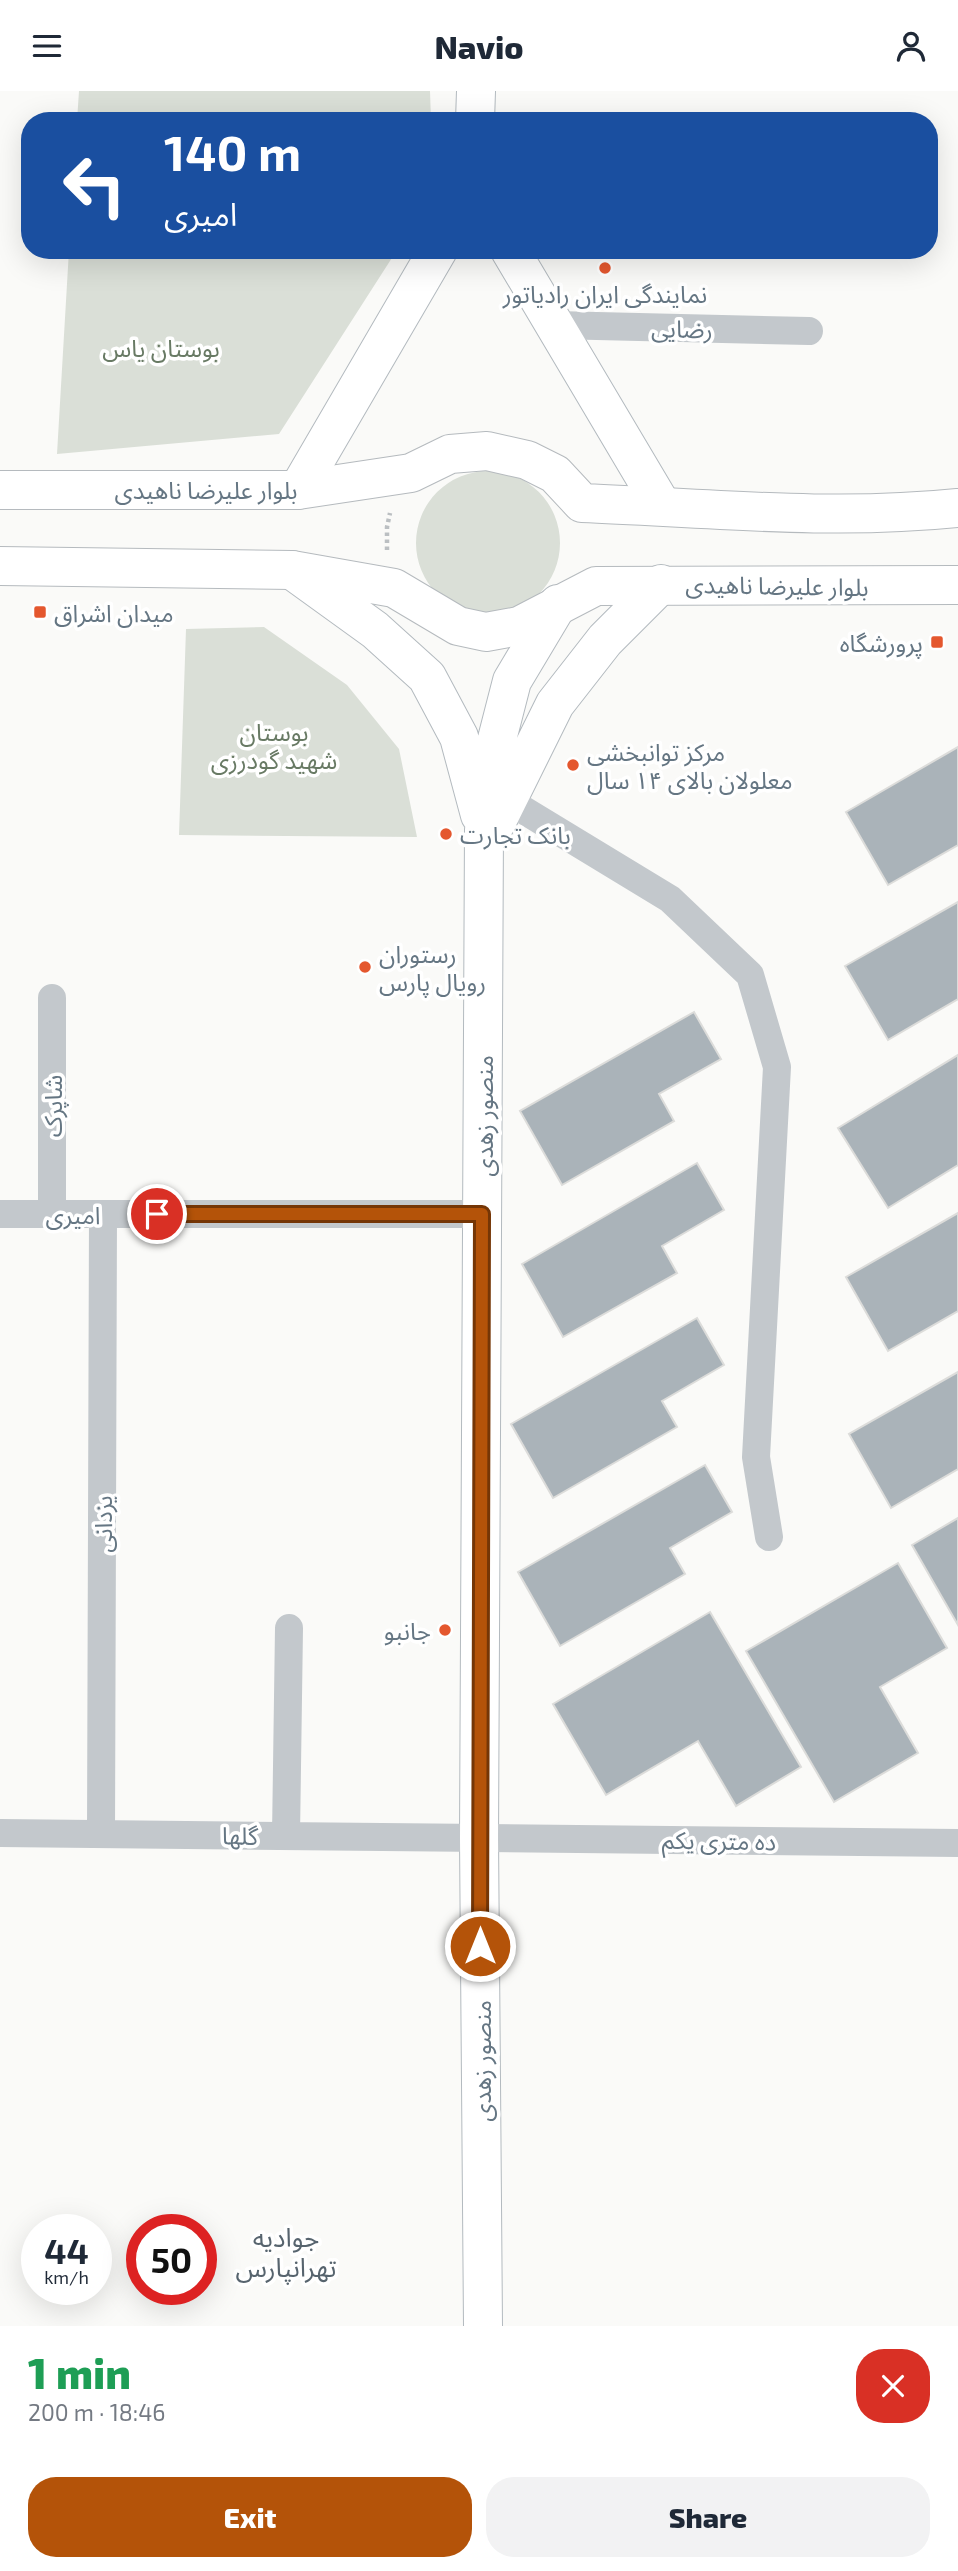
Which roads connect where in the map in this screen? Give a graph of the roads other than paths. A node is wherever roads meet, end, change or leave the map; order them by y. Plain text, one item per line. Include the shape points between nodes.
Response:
1 (476, 91) edge
2 (475, 112) edge
3 (433, 259) edge
4 (515, 259) edge
5 (555, 325) junction
6 (809, 331) dead end
7 (0, 490) edge
8 (298, 490) junction
9 (662, 506) junction
10 (958, 508) edge
11 (0, 566) edge
12 (292, 570) junction
13 (661, 584) junction
14 (954, 587) edge
15 (558, 604) junction
16 (507, 800) junction
17 (484, 841) junction
18 (52, 999) dead end
19 (0, 1214) edge
20 (51, 1214) junction
21 (103, 1214) junction
22 (482, 1214) junction
23 (769, 1537) dead end
24 (289, 1628) dead end
25 (0, 1833) edge
26 (101, 1834) junction
27 (286, 1836) junction
28 (480, 1838) junction
29 (958, 1843) edge
30 (483, 2326) edge

1 - 2 main road
3 - 8 main road
4 - 5 main road
5 - 6 street, رضایی
5 - 9 main road
7 - 8 main road, بلوار علیرضا ناهیدی
8 - 9 main road, بلوار علیرضا ناهیدی via 411,473 450,454 487,451 527,460 555,474 582,503
9 - 10 main road via 901,513
11 - 12 main road
12 - 15 main road, بلوار علیرضا ناهیدی via 394,588 458,627 486,632 519,626
12 - 17 main road, منصور زهدی via 375,630 427,677 459,737
13 - 14 main road, بلوار علیرضا ناهیدی
13 - 15 main road, بلوار علیرضا ناهیدی via 596,586
13 - 16 main road via 605,640 555,704
15 - 17 main road, منصور زهدی via 512,681 495,747
16 - 17 main road
16 - 23 street via 670,898 750,975 777,1067 756,1457
17 - 22 main road, منصور زهدی
18 - 20 street, شاپرک
19 - 20 street, امیری
20 - 21 street, امیری
21 - 22 street, امیری
21 - 26 street, یزدانی
22 - 28 main road, منصور زهدی
24 - 27 street
25 - 26 street, گلها
26 - 27 street, گلها
27 - 28 street, گلها
28 - 29 street, ده متری یکم
28 - 30 main road, منصور زهدی

